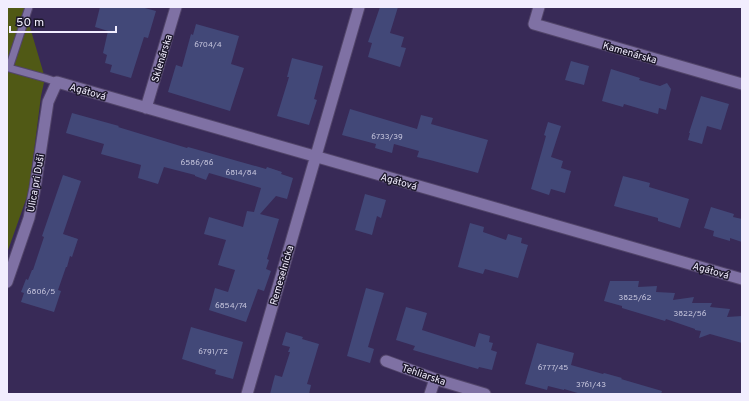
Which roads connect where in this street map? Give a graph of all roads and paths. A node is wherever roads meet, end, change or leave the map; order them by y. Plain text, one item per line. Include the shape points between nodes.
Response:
1 (29, 7) edge
2 (176, 7) edge
3 (359, 7) edge
4 (539, 7) edge
5 (57, 82) junction
6 (742, 84) edge
7 (146, 108) junction
8 (316, 157) junction
9 (742, 279) edge
10 (7, 282) edge
11 (386, 361) dead end
12 (435, 379) junction
13 (247, 394) edge
14 (430, 394) edge
15 (485, 394) edge

1 - 5 lane via 9,68
2 - 7 street, Sklenárska
3 - 8 street
4 - 6 street, Kamenárska via 534,24
5 - 7 street, Agátová
5 - 10 street, Ulica pri Duši via 48,102 28,218
7 - 8 street, Agátová
8 - 9 street, Agátová
8 - 13 street, Remeselnícka
11 - 12 street, Tehliarska
12 - 14 street
12 - 15 street, Tehliarska

